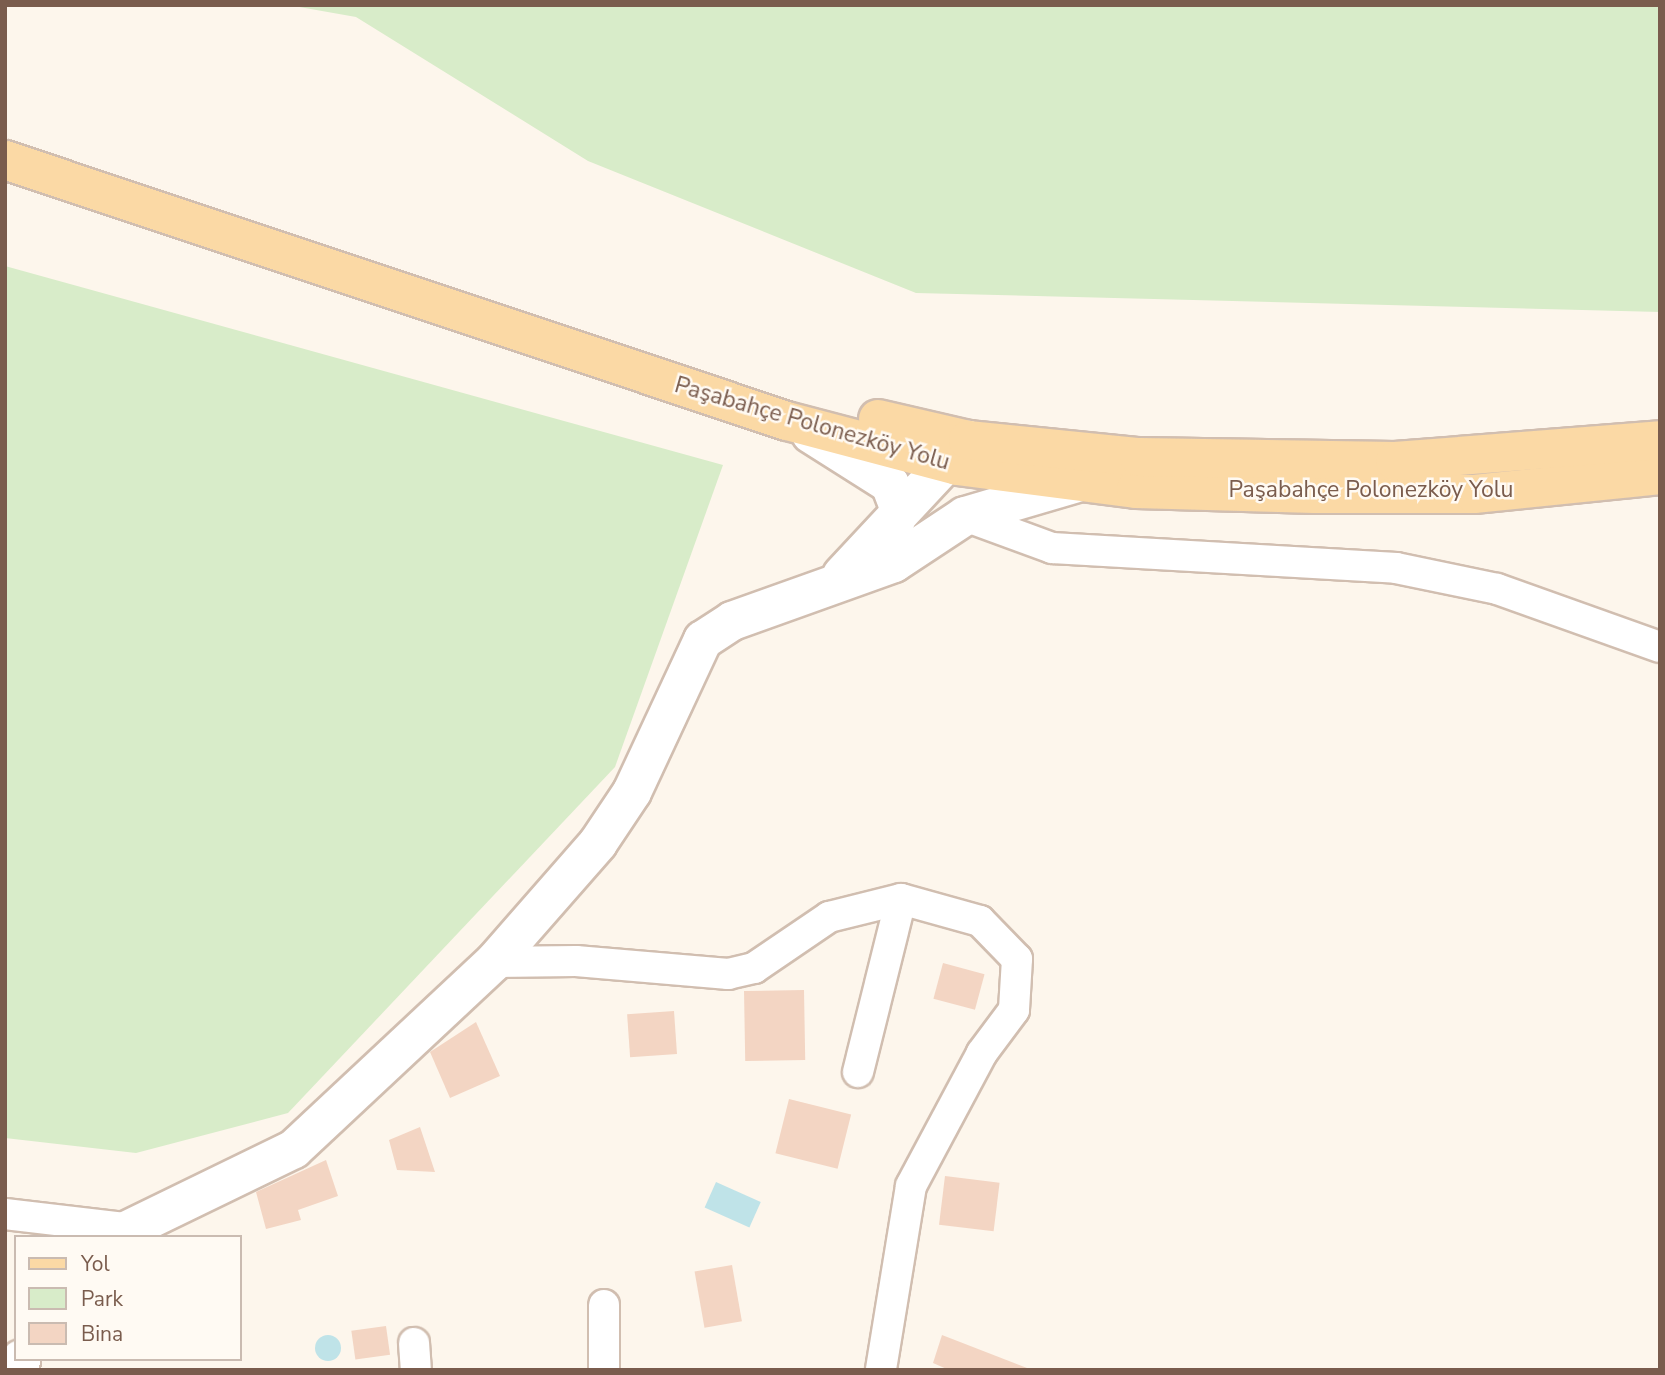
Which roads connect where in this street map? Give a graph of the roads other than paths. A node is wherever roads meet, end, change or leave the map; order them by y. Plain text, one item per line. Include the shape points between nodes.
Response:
1 (5, 160) edge
2 (276, 250) junction
3 (787, 421) junction
4 (1660, 440) edge
5 (961, 457) junction
6 (1660, 475) edge
7 (1078, 483) junction
8 (965, 516) junction
9 (895, 520) junction
10 (822, 592) junction
11 (1660, 647) edge
12 (901, 899) junction
13 (494, 962) junction
14 (858, 1072) dead end
15 (5, 1214) edge
16 (118, 1233) edge
17 (604, 1305) dead end
18 (604, 1370) edge
19 (881, 1370) edge

1 - 2 main road, Paşabahçe Polonezköy Yolu
2 - 3 main road, Paşabahçe Polonezköy Yolu
2 - 5 main road, Paşabahçe Polonezköy Yolu via 554,322
3 - 5 main road, Paşabahçe Polonezköy Yolu
3 - 9 street via 874,468 890,484 899,507
4 - 5 main road, Paşabahçe Polonezköy Yolu via 1395,461
5 - 7 main road, Paşabahçe Polonezköy Yolu
5 - 8 street
5 - 9 street
6 - 7 main road, Paşabahçe Polonezköy Yolu via 1474,494
7 - 8 street
8 - 10 street via 894,563
8 - 11 street via 1052,548 1396,568 1497,589
9 - 10 street
10 - 13 street via 732,621 703,640 632,792 598,843
12 - 13 street via 829,917 754,968 728,974 576,961
12 - 14 street
12 - 19 street via 979,921 1017,959 1014,1010 982,1053 911,1186
13 - 16 street via 294,1149
15 - 16 street
17 - 18 street

